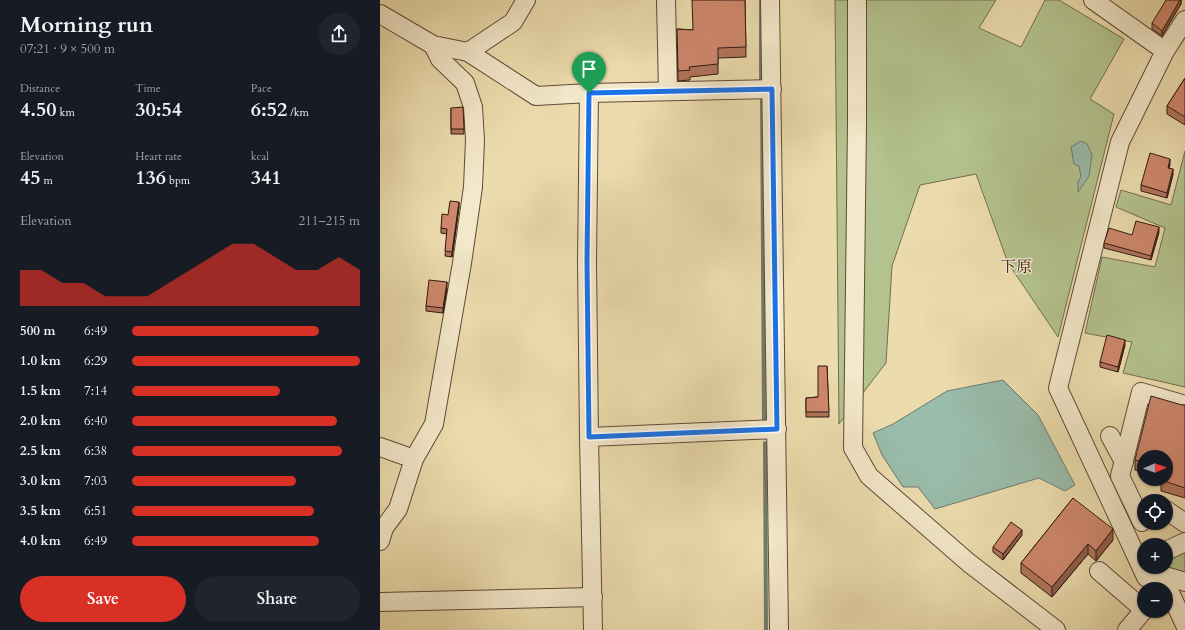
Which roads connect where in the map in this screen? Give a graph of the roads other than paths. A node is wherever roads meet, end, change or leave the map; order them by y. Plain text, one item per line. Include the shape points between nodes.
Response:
1 (526, 0) edge
2 (666, 0) edge
3 (770, 0) edge
4 (857, 0) edge
5 (1093, 0) edge
6 (382, 11) edge
7 (1185, 20) edge
8 (433, 45) junction
9 (1166, 51) junction
10 (468, 52) junction
11 (772, 89) junction
12 (668, 91) junction
13 (589, 93) junction
14 (1185, 405) edge
15 (777, 429) junction
16 (1110, 436) dead end
17 (589, 437) junction
18 (380, 447) edge
19 (414, 459) junction
20 (1124, 462) junction
21 (1137, 510) edge
22 (1173, 515) edge
23 (1185, 523) edge
24 (1137, 526) edge
25 (1126, 534) junction
26 (380, 541) edge
27 (1185, 542) edge
28 (1173, 548) edge
29 (1137, 555) edge
30 (1099, 571) dead end
31 (1145, 574) edge
32 (1162, 575) junction
33 (1185, 582) edge
34 (593, 597) junction
35 (380, 602) edge
36 (1185, 625) edge
37 (593, 630) edge
38 (779, 630) edge
39 (1056, 630) edge
40 (1127, 630) edge

1 - 10 street via 513,22
2 - 12 street
3 - 11 street
4 - 39 street via 853,448 869,476 969,563
5 - 9 street
6 - 8 street
7 - 9 street
8 - 10 street
8 - 19 street via 440,59 465,83 473,107 473,187 434,424
9 - 25 street via 1120,142 1058,388
10 - 13 street via 536,96
11 - 12 street
11 - 15 street
12 - 13 street
13 - 17 street
14 - 20 street via 1142,392
15 - 17 street
15 - 38 street
16 - 20 street
17 - 34 street
18 - 19 street
19 - 26 street via 398,510 384,528
20 - 21 street via 1120,476
22 - 23 street
24 - 25 street
25 - 29 street
27 - 28 street
30 - 40 street via 1144,610
31 - 32 street via 1146,577
32 - 33 street
32 - 36 street
34 - 35 street
34 - 37 street

